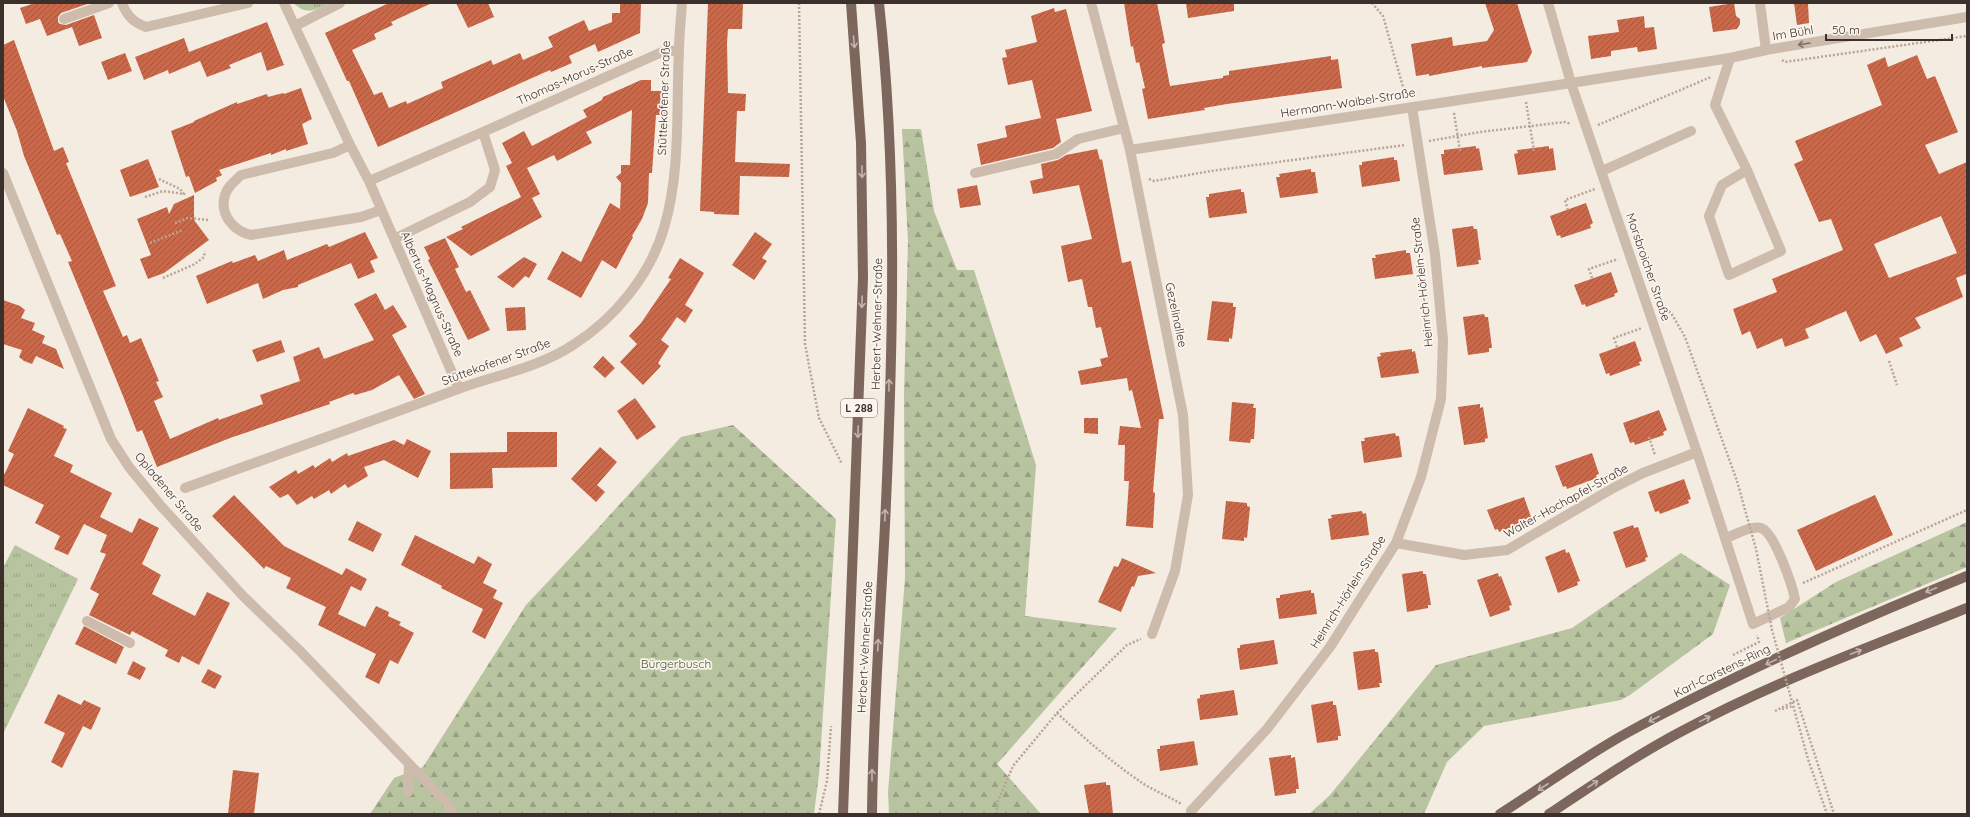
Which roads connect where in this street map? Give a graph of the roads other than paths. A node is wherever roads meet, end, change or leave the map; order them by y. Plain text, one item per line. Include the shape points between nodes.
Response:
1 (109, 3) edge
2 (122, 3) edge
3 (248, 3) edge
4 (284, 3) edge
5 (340, 3) edge
6 (682, 3) edge
7 (851, 3) edge
8 (879, 3) edge
9 (1091, 3) edge
10 (1548, 3) edge
11 (1760, 3) edge
12 (1967, 17) edge
13 (64, 19) dead end
14 (295, 26) junction
15 (679, 50) junction
16 (1766, 50) junction
17 (1730, 58) junction
18 (1571, 83) junction
19 (1412, 107) junction
20 (1124, 128) junction
21 (1691, 131) dead end
22 (483, 132) junction
23 (350, 145) junction
24 (1130, 150) junction
25 (1747, 170) junction
26 (1602, 171) junction
27 (3, 173) edge
28 (976, 173) dead end
29 (369, 181) junction
30 (381, 210) junction
31 (394, 239) junction
32 (459, 389) junction
33 (1697, 452) junction
34 (185, 488) dead end
35 (1726, 538) junction
36 (1396, 543) junction
37 (1967, 576) edge
38 (1967, 608) edge
39 (86, 621) dead end
40 (1152, 634) road end
41 (130, 642) dead end
42 (409, 765) junction
43 (408, 792) dead end
44 (1191, 811) road end
45 (453, 814) edge
46 (843, 814) edge
47 (872, 814) edge
48 (1500, 814) edge
49 (1549, 814) edge

1 - 13 street
2 - 3 street via 133,22 146,27
4 - 14 street, Albertus-Magnus-Straße
5 - 14 street
6 - 15 street, Stüttekofener Straße
7 -> 46 main road, Herbert-Wehner-Straße / L 288 via 861,143 863,278
47 -> 8 main road, Herbert-Wehner-Straße / L 288 via 874,708 885,524 892,276 890,142
9 - 20 street, Gezelinallee
10 - 18 street, Morsbroicher Straße
11 - 16 street
12 -> 16 street, Im Bühl
14 - 23 street, Albertus-Magnus-Straße
15 - 22 street, Thomas-Morus-Straße via 662,52
15 - 32 street, Stüttekofener Straße via 678,142 671,204 648,266 618,307 574,344 535,364
16 - 17 street, Im Bühl
17 - 18 street, Im Bühl
17 - 25 street via 1715,105
18 - 19 street, Hermann-Waibel-Straße
18 - 26 street, Morsbroicher Straße
19 - 24 street, Hermann-Waibel-Straße
19 - 36 street, Heinrich-Hörlein-Straße via 1437,278 1442,340 1441,399 1421,477
20 - 24 street, Gezelinallee
20 - 28 street via 1078,139 1056,154
21 - 26 street
22 - 29 street, Thomas-Morus-Straße
22 - 31 street via 494,170 490,187 470,202
23 - 29 street, Albertus-Magnus-Straße
23 - 30 street via 333,153 241,175 232,183 225,195 224,205 228,220 238,230 252,235 361,217
24 - 40 street, Gezelinallee via 1184,415 1188,495 1175,571
25 - 25 street via 1781,251 1729,275 1708,216 1722,185
26 - 33 street, Morsbroicher Straße
27 - 42 street, Opladener Straße via 111,439 129,467 243,596
29 - 30 street, Albertus-Magnus-Straße
30 - 31 street, Albertus-Magnus-Straße
31 - 32 street, Albertus-Magnus-Straße
32 - 34 street, Stüttekofener Straße
33 - 35 street, Morsbroicher Straße
33 - 36 street, Walter-Hochapfel-Straße via 1615,487 1507,550 1464,555
35 - 35 street, Morsbroicher Straße via 1753,624 1789,607 1795,600 1792,587 1770,534 1761,528 1751,528
36 - 44 street, Heinrich-Hörlein-Straße via 1330,647 1267,729
37 -> 48 main road, Karl-Carstens-Ring via 1712,688 1623,735
49 -> 38 main road via 1618,767 1686,729 1820,666
39 - 41 street
42 - 43 street
42 - 45 street, Opladener Straße via 446,802

